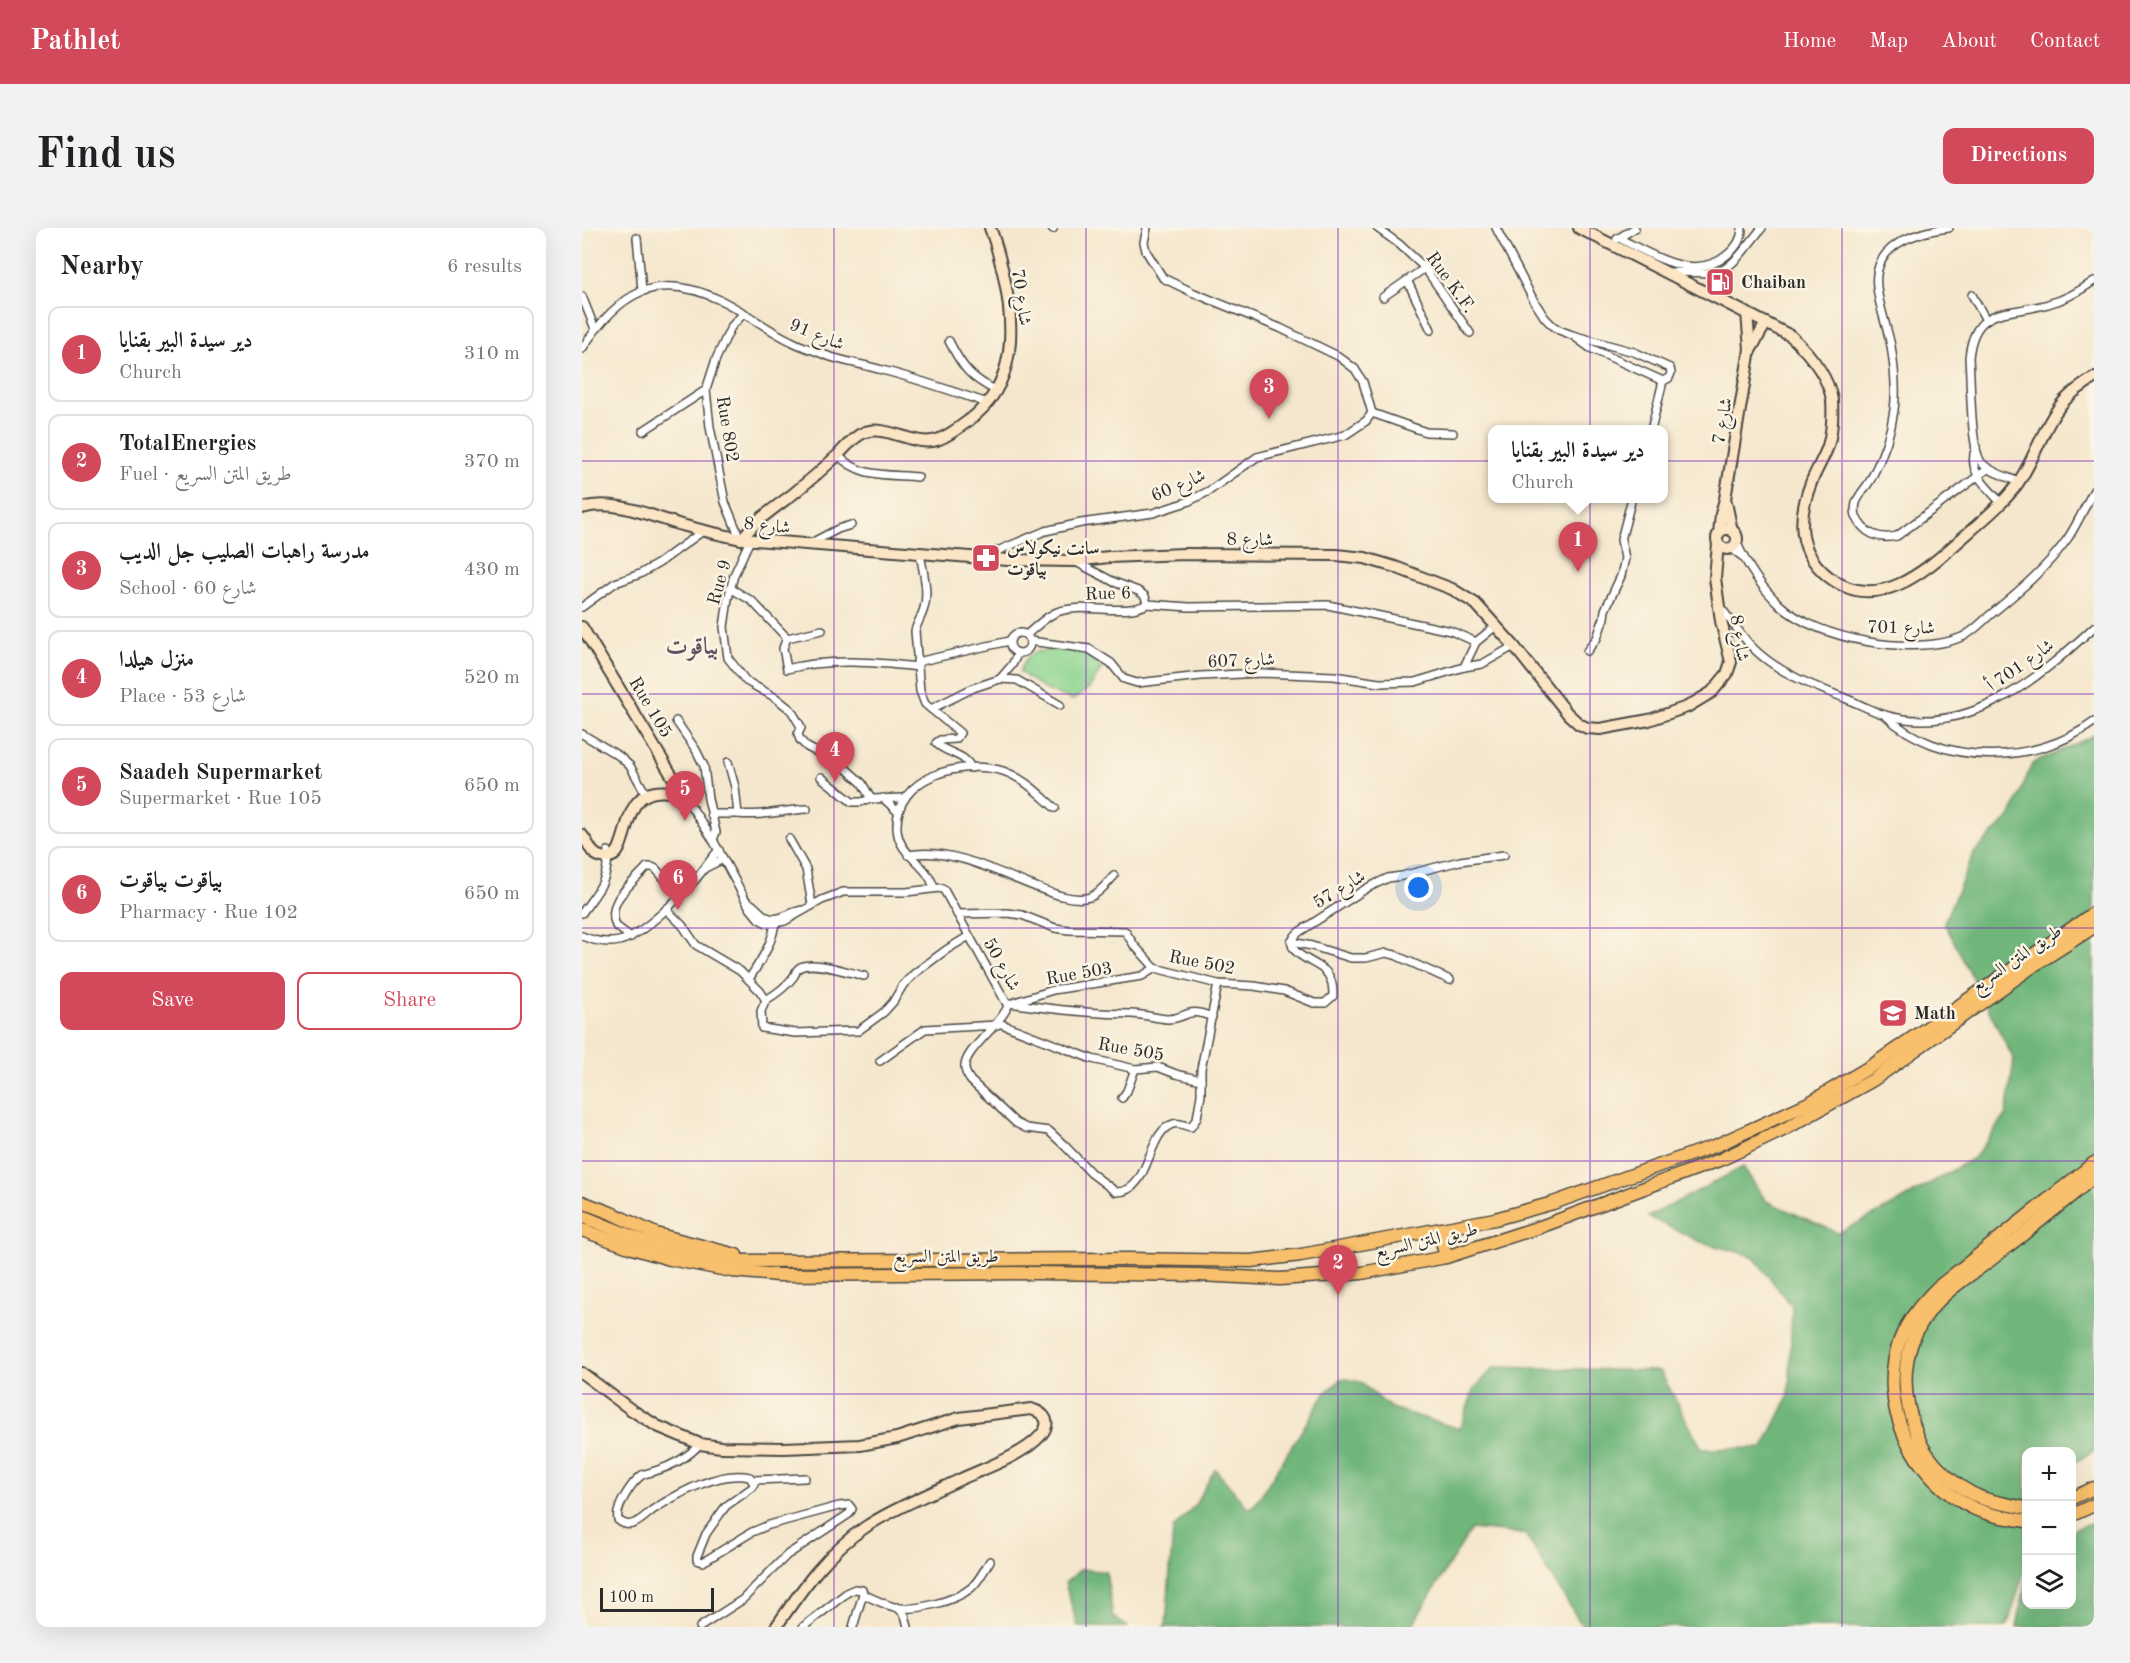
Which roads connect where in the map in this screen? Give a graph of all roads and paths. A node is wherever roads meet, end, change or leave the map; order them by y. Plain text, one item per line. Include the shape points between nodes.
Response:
1 (990, 228) edge
2 (1377, 228) edge
3 (1496, 228) edge
4 (1635, 228) edge
5 (1743, 228) edge
6 (1762, 228) edge
7 (1949, 228) edge
8 (1586, 229) edge
9 (1144, 230) edge
10 (637, 238) dead end
11 (1614, 241) junction
12 (1425, 268) junction
13 (1663, 273) junction
14 (2094, 281) edge
15 (1408, 282) junction
16 (642, 290) junction
17 (1972, 294) dead end
18 (582, 296) edge
19 (1383, 297) dead end
20 (732, 307) junction
21 (744, 313) junction
22 (1747, 313) junction
23 (1986, 320) junction
24 (1766, 323) junction
25 (731, 327) junction
26 (595, 329) junction
27 (1431, 330) dead end
28 (1470, 333) dead end
29 (1572, 335) junction
30 (949, 341) dead end
31 (582, 349) edge
32 (1750, 350) junction
33 (2094, 378) edge
34 (1663, 381) junction
35 (706, 390) junction
36 (997, 391) junction
37 (987, 403) junction
38 (1372, 413) junction
39 (1652, 425) edge
40 (643, 431) dead end
41 (1453, 433) dead end
42 (1976, 447) junction
43 (838, 455) junction
44 (1989, 468) junction
45 (1977, 476) junction
46 (918, 477) dead end
47 (2019, 482) junction
48 (2094, 490) edge
49 (1725, 499) junction
50 (1631, 503) edge
51 (2002, 504) junction
52 (582, 508) edge
53 (851, 525) dead end
54 (703, 531) junction
55 (1731, 531) junction
56 (1719, 532) junction
57 (743, 539) junction
58 (807, 545) junction
59 (1728, 546) junction
60 (920, 554) junction
61 (982, 558) junction
62 (1074, 561) junction
63 (730, 588) junction
64 (1147, 604) junction
65 (1718, 605) junction
66 (582, 607) edge
67 (1497, 625) junction
68 (582, 627) edge
69 (2094, 627) edge
70 (822, 630) dead end
71 (585, 637) edge
72 (787, 638) junction
73 (1028, 638) junction
74 (1009, 641) junction
75 (1476, 642) junction
76 (1514, 646) junction
77 (1587, 651) dead end
78 (1018, 653) junction
79 (917, 664) junction
80 (1012, 665) junction
81 (1464, 667) junction
82 (999, 679) junction
83 (1017, 680) junction
84 (1060, 705) dead end
85 (931, 709) junction
86 (1886, 715) junction
87 (1916, 719) junction
88 (676, 721) dead end
89 (2094, 722) edge
90 (582, 734) edge
91 (1913, 735) junction
92 (728, 762) dead end
93 (971, 768) junction
94 (821, 777) dead end
95 (646, 794) junction
96 (683, 794) junction
97 (883, 798) junction
98 (904, 798) junction
99 (871, 799) junction
100 (1055, 808) dead end
101 (807, 809) dead end
102 (898, 812) junction
103 (711, 814) junction
104 (738, 814) junction
105 (585, 839) edge
106 (789, 839) dead end
107 (713, 840) junction
108 (718, 850) junction
109 (608, 854) junction
110 (908, 855) junction
111 (1504, 855) dead end
112 (723, 859) junction
113 (705, 868) junction
114 (1114, 876) dead end
115 (934, 888) junction
116 (679, 896) junction
117 (812, 905) junction
118 (666, 909) junction
119 (582, 913) edge
120 (2094, 913) edge
121 (957, 914) junction
122 (776, 921) junction
123 (2094, 927) edge
124 (582, 936) edge
125 (969, 936) junction
126 (631, 937) junction
127 (1291, 942) junction
128 (1155, 968) junction
129 (864, 976) dead end
130 (749, 980) junction
131 (1450, 980) dead end
132 (1218, 984) junction
133 (766, 1000) junction
134 (1009, 1005) junction
135 (1212, 1017) junction
136 (998, 1024) junction
137 (880, 1060) dead end
138 (1136, 1069) junction
139 (1201, 1080) junction
140 (1122, 1098) dead end
141 (2094, 1163) edge
142 (2094, 1177) edge
143 (582, 1202) edge
144 (582, 1216) edge
145 (582, 1230) edge
146 (1439, 1230) junction
147 (1994, 1251) junction
148 (1446, 1257) junction
149 (757, 1261) junction
150 (582, 1373) edge
151 (700, 1444) junction
152 (806, 1478) dead end
153 (753, 1480) junction
154 (2094, 1488) edge
155 (2076, 1496) edge
156 (2094, 1505) edge
157 (2022, 1507) edge
158 (2076, 1513) edge
159 (2022, 1520) edge
160 (990, 1561) dead end
161 (863, 1594) junction
162 (897, 1607) junction
163 (700, 1627) edge
164 (776, 1627) edge
165 (803, 1627) edge
166 (853, 1627) edge
167 (908, 1627) edge

1 - 36 street, شارع 70 via 1009,300 1011,324 1007,364
2 - 12 street, Rue K.F.
3 - 29 street via 1545,318
4 - 11 street
5 - 11 street via 1736,247 1721,260 1707,265 1673,264
6 - 13 street via 1724,270
7 - 45 street via 1907,238 1884,255 1878,267 1877,286 1891,346 1895,405 1878,465 1857,501 1856,515 1872,535 1897,536
8 - 11 street
9 - 38 street via 1146,251 1163,278 1309,341 1346,362 1363,382
10 - 16 street
11 - 13 street
12 - 15 street
12 - 28 street, Rue K.F.
13 - 22 street
14 - 23 street via 2048,305
15 - 19 street
15 - 27 street
16 - 20 street, شارع 91 via 684,288
16 - 26 street, شارع 91 via 616,306
17 - 23 street
18 - 26 street
20 - 21 street, شارع 91
20 - 25 street, Rue 802
21 - 25 street, Rue 802
21 - 37 street, شارع 91 via 790,341 839,360 923,381
22 - 24 street
22 - 32 street
23 - 42 street via 1975,331 1969,358
24 - 32 street
24 - 51 street via 1791,336 1806,351 1826,381 1832,399 1828,447 1803,508 1803,534 1813,562 1840,585 1871,591 1904,584
25 - 35 street, Rue 802
26 - 31 street, شارع 91
29 - 34 street via 1590,348
29 - 34 street via 1665,364 1671,373
30 - 36 street via 971,376
32 - 49 street, شارع 7
33 - 47 street via 2054,414
34 - 39 street
35 - 40 street
35 - 57 street, Rue 802 via 725,502
36 - 37 street, شارع 70
37 - 43 street, شارع 70 via 938,440 870,431 859,435
38 - 41 street via 1426,432
38 - 61 street, شارع 60 via 1345,435 1257,457 1187,502 1153,513 1046,531
42 - 44 street via 1981,461
42 - 45 street via 1972,461
43 - 46 street via 862,472
43 - 57 street, شارع 70 via 753,526
44 - 45 street
44 - 47 street
45 - 51 street
47 - 51 street
48 - 59 street, شارع 701 via 2068,538 2020,590 1963,637 1938,644 1860,642 1809,623 1781,606 1743,557
49 - 55 street, شارع 7
49 - 56 street, شارع 7
50 - 77 street via 1621,540 1625,558 1621,576 1597,638
52 - 54 street, شارع 8 via 622,507
53 - 58 street
54 - 57 street, شارع 8
54 - 66 street via 659,563 615,583
55 - 56 street
55 - 59 street, شارع 7 via 1735,533
56 - 59 street, شارع 7 via 1717,540
57 - 58 street, شارع 8
57 - 63 street, Rue 9
58 - 60 street, شارع 8
59 - 65 street, شارع 8 via 1716,561
60 - 61 street, شارع 8
60 - 79 street via 927,592 915,632
61 - 62 street, شارع 8
62 - 64 street, Rue 6 via 1138,591 1146,596
62 - 67 street, شارع 8 via 1184,554 1357,557 1452,589 1476,604
63 - 72 street via 752,601
63 - 99 street, Rue 9 via 724,627 728,658 746,681 791,710 800,725 799,737 807,747 843,766 862,783
64 - 73 street, Rue 6 via 1056,612
64 - 75 street via 1328,605 1451,631
65 - 76 street, شارع 8 via 1731,662 1723,681 1687,707 1615,728 1587,728 1579,724
65 - 86 street via 1753,648 1774,666
67 - 75 street
67 - 76 street, شارع 8
68 - 71 street
69 - 87 street, شارع 701 أ via 2009,695 1961,716
70 - 72 street
71 - 96 street, Rue 105
72 - 79 street via 783,648 786,669 849,662
73 - 74 street via 1016,633
73 - 78 street via 1026,651
73 - 81 street, شارع 607 via 1089,649 1111,663 1124,679 1137,683 1262,673 1415,682
74 - 78 street
74 - 79 street
75 - 81 street
76 - 81 street, شارع 607 via 1490,661
78 - 80 street
79 - 85 street via 921,691
80 - 82 street
80 - 83 street
82 - 83 street
82 - 85 street
83 - 84 street
85 - 93 street via 960,733 956,739 936,743 966,760
86 - 87 street, شارع 701 أ
86 - 91 street via 1901,730
87 - 91 street
88 - 103 street via 701,758
89 - 91 street via 2046,747 2000,755 1957,750
90 - 95 street via 630,766
92 - 104 street
93 - 98 street via 931,777
93 - 100 street via 1013,775
94 - 99 street via 852,802
95 - 96 street
95 - 109 street via 634,807 621,842
96 - 107 street
97 - 98 street
97 - 99 street
97 - 102 street
98 - 102 street
101 - 104 street
102 - 110 street via 898,838
103 - 104 street
103 - 107 street via 716,832
105 - 109 street
106 - 117 street via 806,869
107 - 108 street
108 - 112 street
108 - 113 street
109 - 119 street via 604,883
110 - 114 street via 958,857 1066,896 1091,897
110 - 115 street, شارع 50 via 927,872
111 - 127 street, شارع 57 via 1388,878 1328,912
112 - 113 street
112 - 122 street via 748,902
113 - 116 street
115 - 117 street via 843,892
115 - 121 street, شارع 50 via 947,892
116 - 118 street
116 - 126 street via 656,869 647,867 623,889 614,912 616,926
117 - 122 street
118 - 126 street
118 - 130 street via 696,945
120 - 146 highway, طريق المتن السريع via 1873,1065 1783,1116 1717,1145 1553,1203
121 - 125 street, شارع 50
121 - 128 street, Rue 502 via 1008,913 1062,929 1125,931
122 - 130 street
123 - 148 highway, طريق المتن السريع via 1873,1080 1785,1129 1722,1159 1540,1227
124 - 126 street via 609,942
125 - 133 street via 915,974 884,1012 858,1031 795,1033 762,1028 761,1011
125 - 134 street, شارع 50
127 - 131 street via 1351,958 1395,955
127 - 132 street, Rue 502 via 1295,951 1324,970 1333,984 1334,996 1330,1001 1314,1004 1271,988
128 - 132 street, Rue 502
128 - 134 street, Rue 503 via 1142,976 1053,990
129 - 133 street via 803,966
130 - 133 street
132 - 135 street
134 - 135 street via 1165,1018 1193,1012
134 - 136 street, شارع 50
135 - 139 street
136 - 137 street via 925,1029
136 - 138 street, Rue 505 via 1092,1059
136 - 139 street, شارع 50 via 968,1055 966,1074 1006,1115 1026,1128 1049,1131 1116,1192 1131,1187 1167,1128 1175,1123 1194,1125 1202,1095
138 - 139 street, Rue 505 via 1158,1067
138 - 140 street
141 - 147 highway
142 - 147 highway
143 - 149 highway via 656,1234
144 - 149 highway, طريق المتن السريع via 681,1252
145 - 148 highway, طريق المتن السريع via 670,1260 778,1275 1034,1273 1280,1278 1362,1273
146 - 148 highway
146 - 149 highway, طريق المتن السريع via 1251,1261
147 - 157 highway via 1932,1308 1919,1327 1906,1364 1906,1398 1922,1448 1956,1484 1981,1498
147 - 159 highway via 1937,1288 1919,1307 1900,1339 1892,1374 1902,1432 1914,1455 1940,1486 1974,1508
150 - 151 street via 644,1419
151 - 153 street via 675,1463 643,1474 620,1505 618,1520 636,1523 678,1495 716,1479 739,1475
151 - 164 street via 752,1449 841,1447 879,1443 944,1422 995,1412 1031,1409 1044,1416 1046,1426 1040,1436 1015,1453 866,1527 824,1562
152 - 153 street
153 - 163 street via 753,1487 726,1506 713,1523 698,1552 699,1562 769,1525 845,1504 852,1511 787,1555 742,1600
154 - 155 highway
156 - 158 highway
160 - 162 street via 972,1587 954,1598 917,1607
161 - 162 street
161 - 165 street via 858,1589 848,1592
161 - 166 street
162 - 167 street via 905,1615

